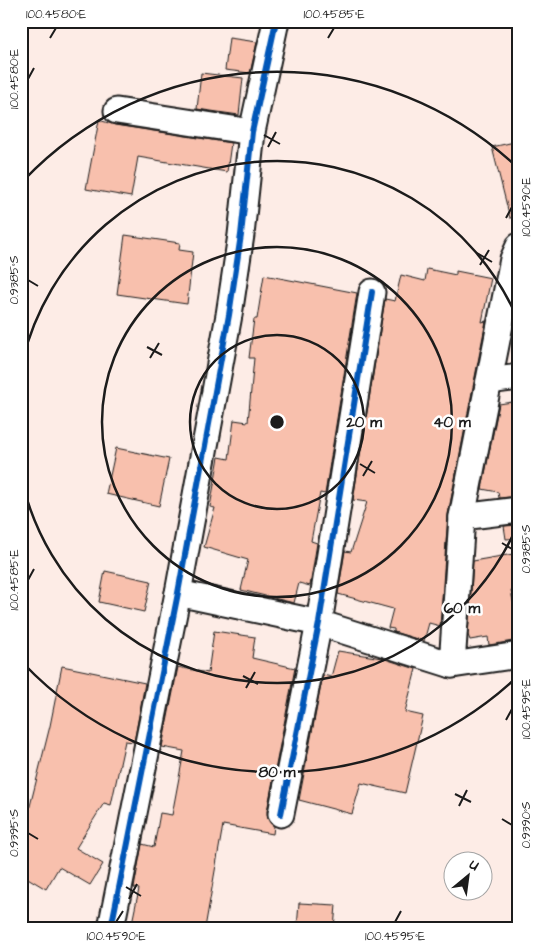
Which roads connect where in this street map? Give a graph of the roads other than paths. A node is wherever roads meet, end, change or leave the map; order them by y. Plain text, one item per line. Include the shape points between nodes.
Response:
1 (276, 21) edge
2 (117, 111) dead end
3 (252, 132) junction
4 (519, 246) edge
5 (372, 292) dead end
6 (519, 377) edge
7 (489, 381) junction
8 (519, 510) edge
9 (462, 517) junction
10 (178, 593) junction
11 (319, 623) junction
12 (519, 655) edge
13 (452, 665) junction
14 (281, 814) dead end
15 (110, 928) edge

1 - 3 street
2 - 3 street
3 - 10 street via 229,315
4 - 7 street via 513,259
5 - 11 street
6 - 7 street
7 - 9 street
8 - 9 street
9 - 13 street
10 - 11 street
10 - 15 street
11 - 13 street
11 - 14 street
12 - 13 street

